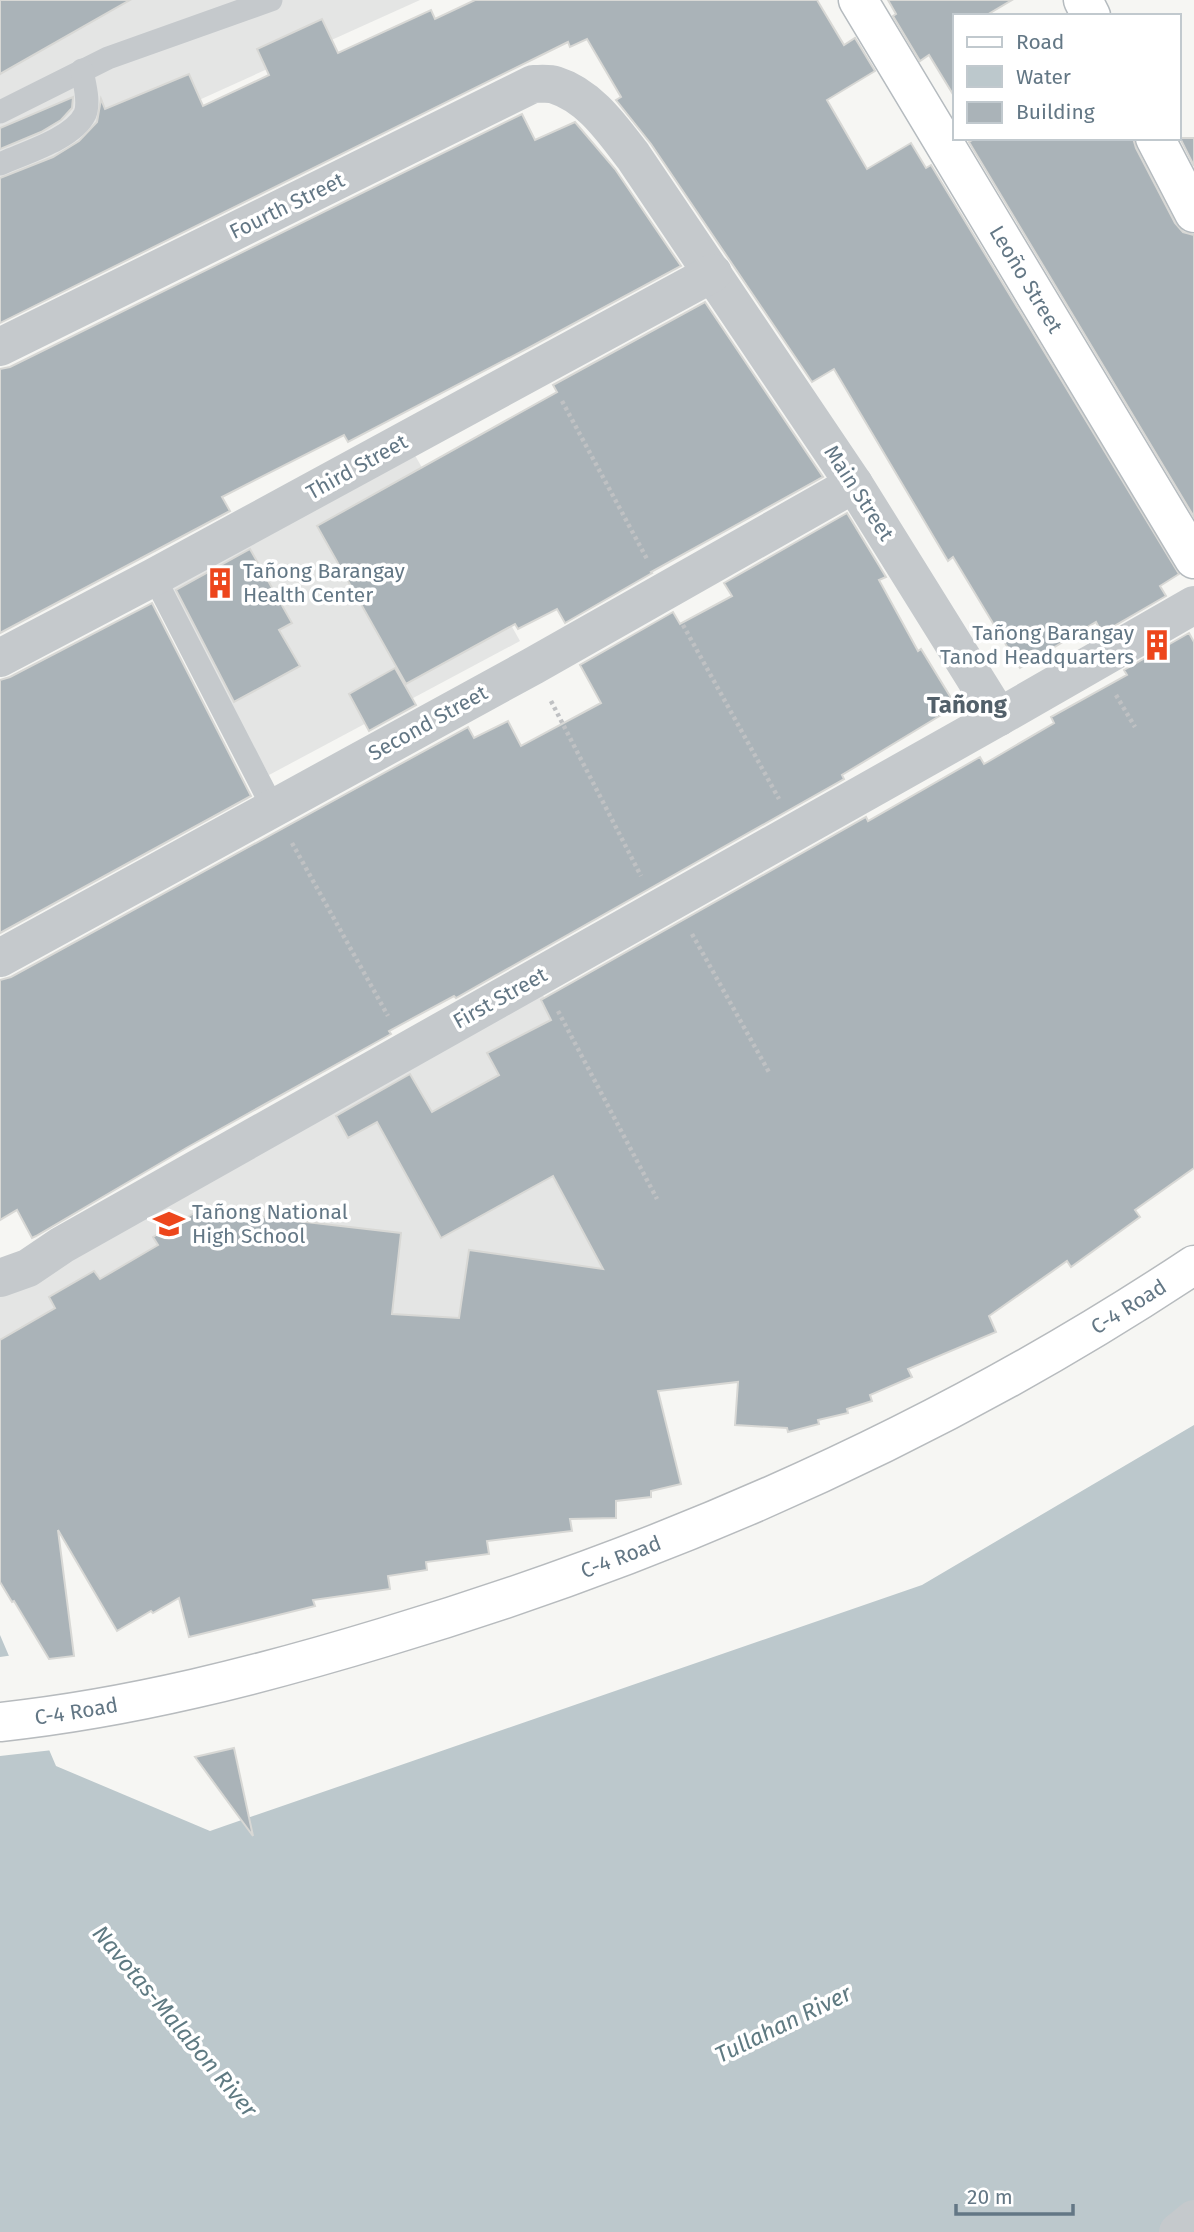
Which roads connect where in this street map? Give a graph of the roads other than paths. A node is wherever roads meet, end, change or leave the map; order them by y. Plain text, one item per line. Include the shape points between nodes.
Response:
1 (271, 0) edge
2 (858, 0) edge
3 (82, 70) junction
4 (576, 95) joint
5 (0, 112) edge
6 (1156, 140) edge
7 (0, 164) edge
8 (1194, 213) edge
9 (713, 273) junction
10 (0, 347) edge
11 (854, 484) junction
12 (1194, 559) edge
13 (154, 577) junction
14 (1194, 605) edge
15 (0, 658) edge
16 (999, 718) junction
17 (273, 808) junction
18 (0, 958) edge
19 (1194, 1265) edge
20 (0, 1278) edge
21 (0, 1722) edge
22 (1194, 2219) edge
23 (1178, 2232) edge

1 - 3 lane
2 - 12 main road, Leoño Street
3 - 5 lane
3 - 7 lane via 87,101 84,115 64,136
4 - 9 street, Main Street via 604,117
4 - 10 street, Fourth Street via 554,84 533,84
6 - 8 main road
9 - 11 street, Main Street
9 - 13 street, Third Street
11 - 16 street, Main Street
11 - 17 street, Second Street
13 - 15 street, Third Street
13 - 17 lane
14 - 16 street
16 - 20 street, First Street via 27,1268
17 - 18 street, Second Street
19 - 21 main road, C-4 Road via 1059,1349 943,1413 823,1472 577,1574 323,1656 193,1689 62,1715
22 - 23 street

